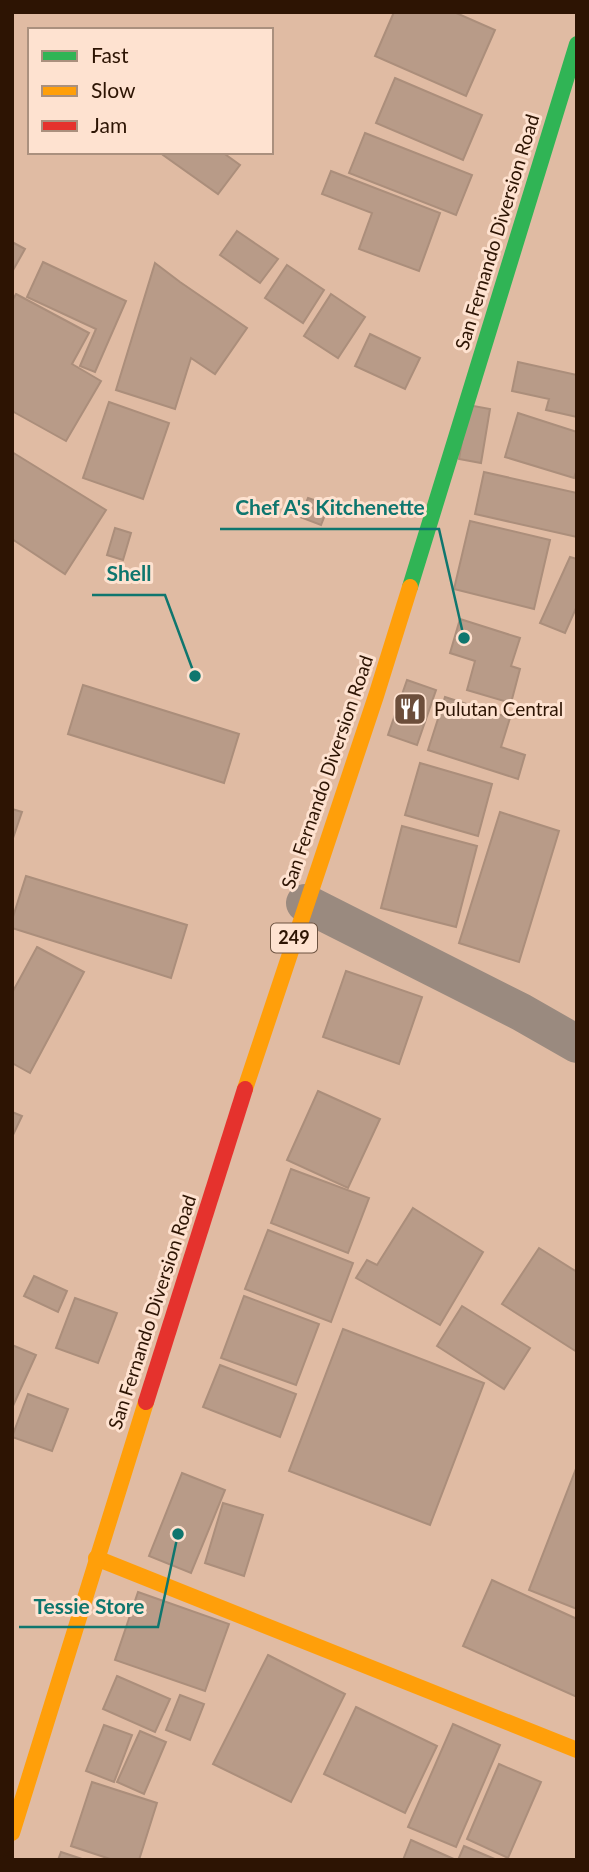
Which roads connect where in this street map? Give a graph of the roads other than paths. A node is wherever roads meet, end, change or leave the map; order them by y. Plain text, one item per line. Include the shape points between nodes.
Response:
1 (577, 44) edge
2 (305, 903) junction
3 (577, 1044) edge
4 (96, 1558) junction
5 (577, 1750) edge
6 (12, 1833) edge

1 - 2 main road, San Fernando Diversion Road / 249 via 376,696
2 - 3 street
2 - 4 main road, San Fernando Diversion Road / 249
4 - 5 main road
4 - 6 main road, San Fernando Diversion Road / 249

